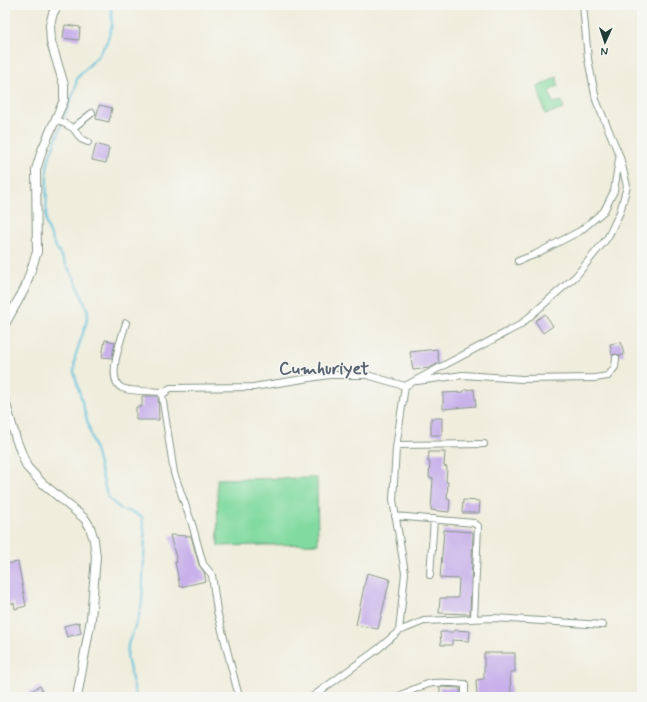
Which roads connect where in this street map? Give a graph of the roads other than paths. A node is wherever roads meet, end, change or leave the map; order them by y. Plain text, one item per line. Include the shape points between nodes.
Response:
1 (58, 5) edge
2 (582, 5) edge
3 (92, 113) dead end
4 (56, 119) junction
5 (73, 128) junction
6 (88, 142) dead end
7 (620, 157) junction
8 (518, 261) dead end
9 (126, 323) dead end
10 (5, 324) edge
11 (616, 358) dead end
12 (412, 382) junction
13 (405, 386) junction
14 (166, 392) junction
15 (5, 401) edge
16 (484, 444) dead end
17 (396, 445) junction
18 (395, 516) junction
19 (434, 520) junction
20 (430, 575) dead end
21 (474, 619) junction
22 (603, 625) dead end
23 (399, 631) junction
24 (77, 697) edge
25 (239, 697) edge
26 (312, 697) edge
27 (397, 697) edge
28 (465, 697) edge

1 - 4 street via 50,26 51,42 64,85 64,100
2 - 7 street via 596,100
3 - 5 street
4 - 5 street
4 - 10 street via 36,170 37,252 25,288
5 - 6 street via 81,139
7 - 8 street via 614,190 604,212 580,232
7 - 12 street via 627,186 620,212 608,237 576,276 520,325
9 - 14 street via 114,364 118,384 128,389
11 - 12 street via 615,367 608,376 595,378 522,379 463,375
12 - 13 street
13 - 14 street via 367,375 329,375 253,388 170,388
13 - 17 street
14 - 25 street via 162,396 174,473 203,564 212,575 217,611
15 - 24 street via 27,467 84,519 94,540 96,557 91,618
16 - 17 street
17 - 18 street via 393,500
18 - 19 street
18 - 23 street via 405,573
19 - 20 street
19 - 21 street via 474,523 478,526
21 - 22 street
21 - 23 street via 424,622
23 - 26 street
27 - 28 street via 431,683 465,684

